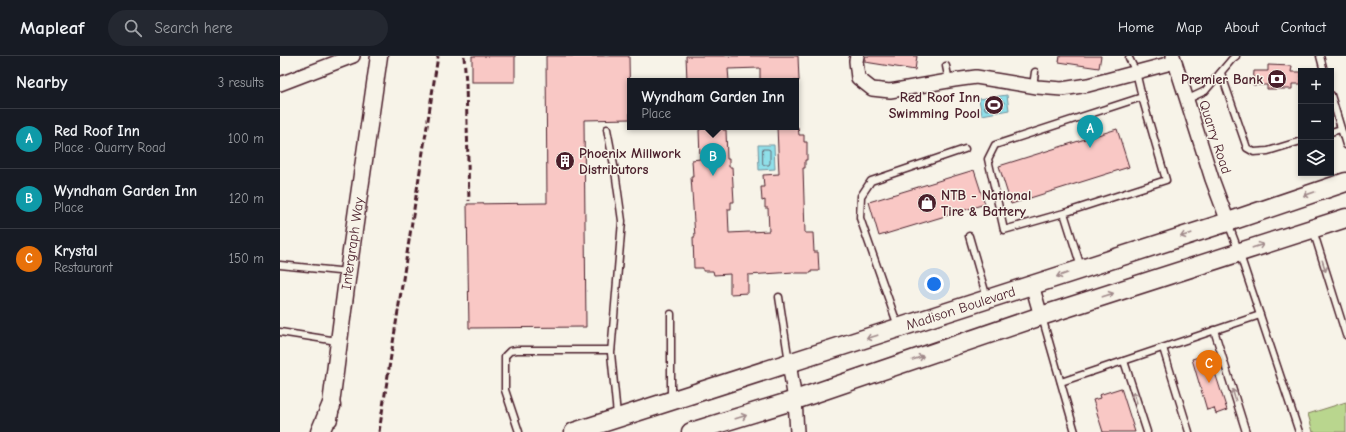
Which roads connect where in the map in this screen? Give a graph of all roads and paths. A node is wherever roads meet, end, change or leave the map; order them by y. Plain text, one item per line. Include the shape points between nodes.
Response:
1 (353, 56) edge
2 (380, 56) edge
3 (857, 56) edge
4 (1236, 56) edge
5 (1320, 56) edge
6 (1129, 58) dead end
7 (1174, 59) edge
8 (946, 66) dead end
9 (1323, 68) edge
10 (1035, 72) dead end
11 (1136, 72) junction
12 (1221, 73) junction
13 (949, 81) junction
14 (280, 84) edge
15 (1033, 86) junction
16 (1142, 97) junction
17 (1186, 100) junction
18 (1334, 104) edge
19 (607, 129) dead end
20 (1341, 129) junction
21 (1334, 131) edge
22 (1298, 142) edge
23 (1346, 145) edge
24 (965, 149) dead end
25 (1346, 182) edge
26 (1064, 213) junction
27 (1346, 218) edge
28 (1228, 222) junction
29 (1313, 228) junction
30 (969, 236) dead end
31 (1239, 252) junction
32 (280, 265) edge
33 (1081, 268) junction
34 (348, 272) junction
35 (1032, 285) junction
36 (779, 297) dead end
37 (987, 299) junction
38 (671, 314) dead end
39 (1260, 315) junction
40 (1041, 316) junction
41 (898, 328) junction
42 (1214, 330) junction
43 (280, 332) edge
44 (1346, 335) edge
45 (339, 341) junction
46 (1163, 348) junction
47 (611, 350) junction
48 (1124, 361) junction
49 (789, 363) junction
50 (1061, 382) junction
51 (795, 400) junction
52 (671, 401) junction
53 (330, 406) joint
54 (617, 419) junction
55 (326, 432) edge
56 (520, 432) edge
57 (574, 432) edge
58 (691, 432) edge
59 (797, 432) edge
60 (1075, 432) edge
61 (1146, 432) edge
62 (1189, 432) edge
63 (1246, 432) edge
64 (1299, 432) edge

1 - 14 street
2 - 34 street, Intergraph Way
3 - 13 street, Quarry Road via 858,78 872,88 890,91
4 - 12 lane
5 - 9 lane
6 - 11 lane
7 - 11 street, Quarry Road
7 - 17 street, Quarry Road
8 - 13 lane
10 - 15 lane
11 - 15 street, Quarry Road via 1062,89
11 - 16 lane
12 - 17 lane via 1205,91
12 - 22 lane via 1247,148 1261,152
13 - 15 street, Quarry Road via 976,77
16 - 26 lane via 1166,180
16 - 26 lane via 995,145 988,159 1004,230
17 - 28 street, Quarry Road
18 - 20 lane
19 - 47 lane via 622,221
20 - 21 lane
20 - 23 lane
24 - 41 lane via 871,181 861,196 860,218
25 -> 28 main road, Madison Boulevard
26 - 33 lane
27 - 29 main road
28 - 31 lane
28 -> 33 main road, Madison Boulevard
31 -> 29 main road
29 -> 44 lane
30 - 37 lane
31 - 39 lane
40 -> 31 main road
32 - 34 lane
33 -> 35 main road, Madison Boulevard
34 - 45 street, Intergraph Way
35 - 37 main road, Madison Boulevard
35 - 40 street
36 - 49 lane
37 - 41 main road, Madison Boulevard
38 - 52 lane
39 - 42 lane
39 - 64 lane
40 - 50 lane
51 -> 40 main road
41 -> 49 main road, Madison Boulevard
42 - 46 lane
63 -> 42 lane
43 - 45 lane
45 - 53 street, Intergraph Way
46 - 48 lane
46 - 62 lane
47 - 54 lane
47 - 56 lane via 510,351 505,356 505,390
48 - 50 lane
61 -> 48 lane
49 - 51 street
49 - 52 main road, Madison Boulevard
50 - 60 lane
58 -> 51 main road
51 - 59 street
52 - 54 main road, Madison Boulevard
53 - 55 main road
54 - 57 main road, Madison Boulevard

